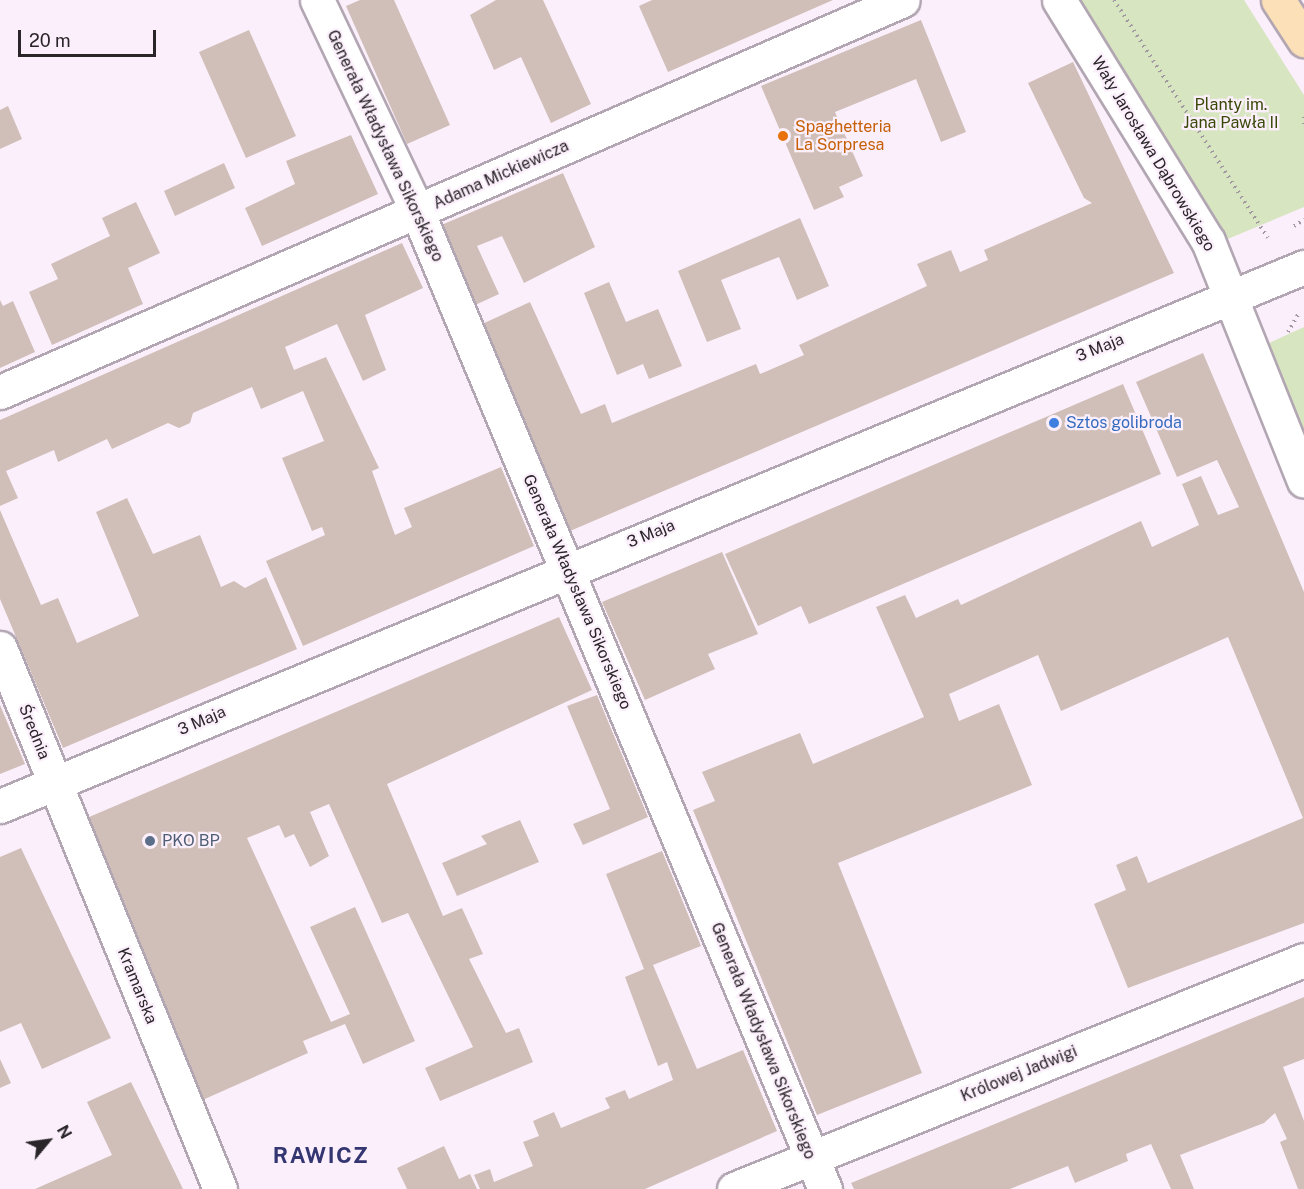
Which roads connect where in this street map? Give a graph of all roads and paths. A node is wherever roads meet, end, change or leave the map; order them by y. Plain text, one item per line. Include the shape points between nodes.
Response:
1 (317, 0) edge
2 (903, 0) edge
3 (1059, 0) edge
4 (1114, 0) edge
5 (1278, 0) edge
6 (1304, 40) edge
7 (1304, 117) edge
8 (1304, 125) edge
9 (417, 211) junction
10 (1270, 241) dead end
11 (1304, 267) edge
12 (1231, 294) junction
13 (0, 392) edge
14 (1304, 481) edge
15 (568, 568) junction
16 (0, 648) edge
17 (54, 783) junction
18 (0, 806) edge
19 (1304, 960) edge
20 (811, 1157) junction
21 (220, 1189) edge
22 (734, 1189) edge
23 (825, 1189) edge

1 - 9 street, Generała Władysława Sikorskiego
2 - 9 street, Adama Mickiewicza
3 - 12 street, Wały Jarosława Dąbrowskiego via 1208,241
4 - 10 path
5 - 6 street
7 - 8 path
9 - 13 street, Adama Mickiewicza
9 - 15 street, Generała Władysława Sikorskiego
11 - 12 street, 3 Maja
12 - 14 street, Wały Jarosława Dąbrowskiego
12 - 15 street, 3 Maja
15 - 17 street, 3 Maja
15 - 20 street, Generała Władysława Sikorskiego
16 - 17 street, Średnia
17 - 18 street, 3 Maja
17 - 21 street, Kramarska
19 - 20 street, Królowej Jadwigi
20 - 22 street, Królowej Jadwigi
20 - 23 street, Generała Władysława Sikorskiego

